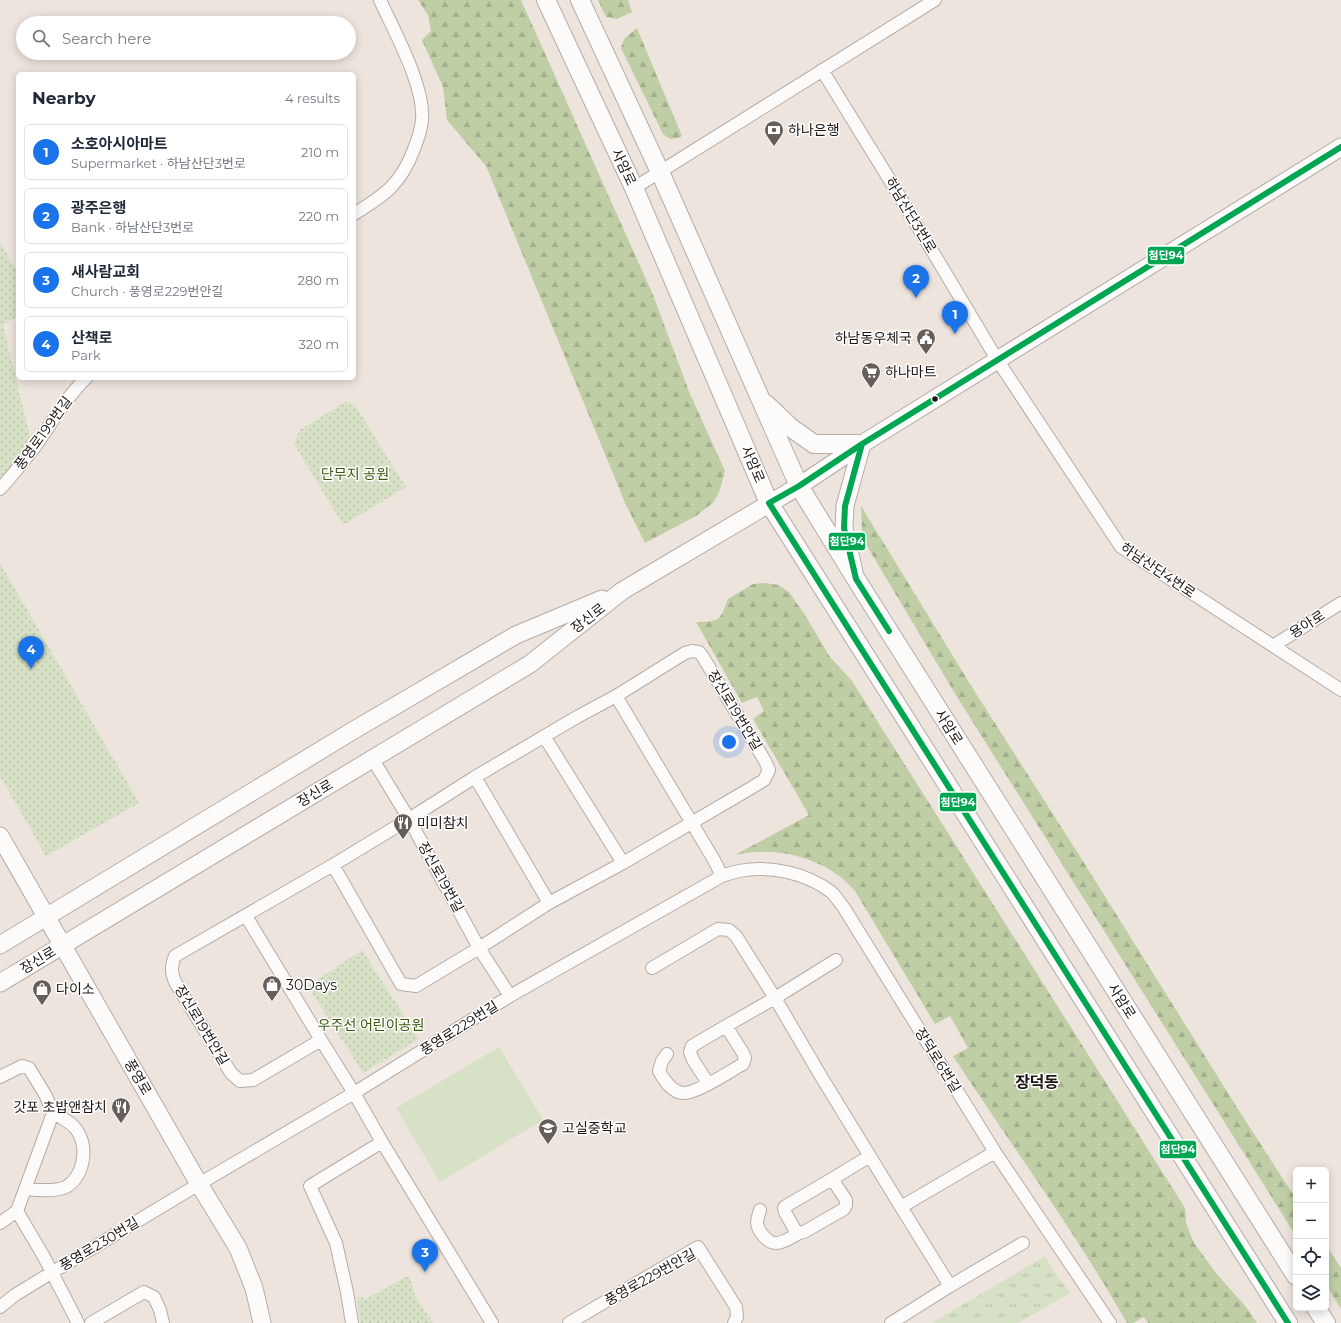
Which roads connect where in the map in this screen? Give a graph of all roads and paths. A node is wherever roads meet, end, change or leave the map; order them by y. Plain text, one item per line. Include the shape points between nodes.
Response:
1 (380, 0) edge
2 (546, 0) edge
3 (580, 0) edge
4 (935, 0) edge
5 (822, 70) junction
6 (1341, 147) edge
7 (660, 172) junction
8 (634, 188) junction
9 (356, 213) edge
10 (998, 361) junction
11 (84, 380) edge
12 (760, 397) junction
13 (862, 444) junction
14 (799, 486) junction
15 (0, 489) edge
16 (769, 503) junction
17 (856, 579) junction
18 (622, 591) junction
19 (1341, 603) edge
20 (1273, 646) junction
21 (1341, 690) edge
22 (616, 696) junction
23 (544, 736) junction
24 (372, 758) junction
25 (475, 777) junction
26 (409, 819) junction
27 (692, 822) junction
28 (0, 836) edge
29 (623, 863) junction
30 (334, 865) junction
31 (722, 876) junction
32 (549, 903) junction
33 (246, 916) junction
34 (47, 917) junction
35 (0, 945) edge
36 (63, 945) junction
37 (479, 948) junction
38 (836, 960) dead end
39 (652, 968) dead end
40 (0, 983) edge
41 (510, 996) junction
42 (775, 998) junction
43 (726, 1026) junction
44 (320, 1040) junction
45 (667, 1054) dead end
46 (0, 1078) edge
47 (708, 1083) junction
48 (354, 1093) junction
49 (53, 1113) junction
50 (382, 1142) junction
51 (996, 1152) junction
52 (870, 1156) junction
53 (832, 1179) junction
54 (199, 1184) junction
55 (26, 1189) junction
56 (901, 1207) junction
57 (760, 1210) dead end
58 (17, 1211) junction
59 (0, 1223) edge
60 (799, 1233) junction
61 (1023, 1243) dead end
62 (51, 1273) junction
63 (1295, 1275) edge
64 (950, 1286) junction
65 (0, 1307) edge
66 (1318, 1311) edge
67 (78, 1323) edge
68 (91, 1323) edge
69 (163, 1323) edge
70 (262, 1323) edge
71 (352, 1323) edge
72 (492, 1323) edge
73 (569, 1323) edge
74 (734, 1323) edge
75 (891, 1323) edge
76 (1110, 1323) edge
77 (1288, 1323) edge
78 (1326, 1323) edge

1 - 9 street via 410,67 417,87 422,119 418,137 401,177 380,198
2 - 8 main road, 사암로
3 - 7 main road, 사암로
4 - 5 street
5 - 7 street
5 - 10 street, 하남산단3번로
6 - 10 main road
7 - 8 street
7 - 12 main road, 사암로
8 - 16 main road, 사암로
10 - 13 main road
10 - 20 street, 하남산단4번로 via 1121,547
11 - 15 street, 풍영로199번길
12 - 13 main road via 790,427 814,444
12 - 14 main road, 사암로
13 - 14 main road
13 - 17 main road via 845,506 844,528
14 - 16 main road, 장신로
14 - 17 main road, 사암로
16 - 18 main road, 장신로
16 - 77 main road, 사암로
17 - 63 main road, 사암로
18 - 24 main road, 장신로 via 530,664
18 - 34 main road, 장신로 via 516,635 354,730
19 - 20 street, 용아로
20 - 21 street, 하남산단4번로
22 - 23 street, 장신로19번안길
22 - 27 street
22 - 27 street, 장신로19번안길 via 685,654 699,652 703,657 769,770 764,780
23 - 25 street, 장신로19번안길
23 - 29 street
24 - 26 street, 장신로19번길
24 - 36 main road, 장신로
25 - 26 street, 장신로19번안길
25 - 32 street
26 - 30 street, 장신로19번안길
26 - 37 street, 장신로19번길
27 - 29 street, 장신로19번안길
27 - 31 street
28 - 34 main road, 풍영로
29 - 32 street, 장신로19번안길
30 - 33 street, 장신로19번안길
30 - 37 street, 장신로19번안길 via 401,984 416,986
31 - 41 street, 풍영로229번길
31 - 51 street, 장덕로6번길 via 759,869 787,872 831,892 844,908
32 - 37 street, 장신로19번안길
33 - 44 street
33 - 44 street, 장신로19번안길 via 175,956 171,964 175,982 231,1073 240,1081 253,1080
34 - 35 main road, 장신로
34 - 36 main road, 풍영로
36 - 40 main road, 장신로
36 - 54 main road, 풍영로
37 - 41 street, 장신로19번길
38 - 42 street
39 - 42 street via 718,929 729,930 736,936
41 - 48 street, 풍영로229번길
42 - 43 street
42 - 52 street
43 - 47 street via 692,1046 690,1052
43 - 47 street via 745,1058 743,1064
44 - 48 street
45 - 47 street via 659,1070 672,1089 683,1093 694,1091
46 - 49 street via 22,1066 29,1068
48 - 50 street
48 - 54 street, 풍영로229번길
49 - 55 street
49 - 55 street via 78,1131 84,1150 81,1167 76,1178 65,1187 40,1191
50 - 71 street via 310,1186 336,1243
50 - 72 street
51 - 56 street
51 - 76 street, 장덕로6번길
52 - 53 street
52 - 56 street
53 - 60 street via 846,1200 844,1209
53 - 60 street via 784,1208 784,1212
54 - 62 street, 풍영로230번길
54 - 70 main road, 풍영로 via 238,1248 254,1288
55 - 58 street
56 - 64 street
57 - 60 street via 757,1225 769,1241 784,1242
58 - 59 street
58 - 62 street
61 - 64 street
62 - 65 street, 풍영로230번길
62 - 67 street
64 - 75 street
66 - 78 main road
68 - 69 street via 144,1292 154,1297
73 - 74 street, 풍영로229번안길 via 698,1247 736,1307

